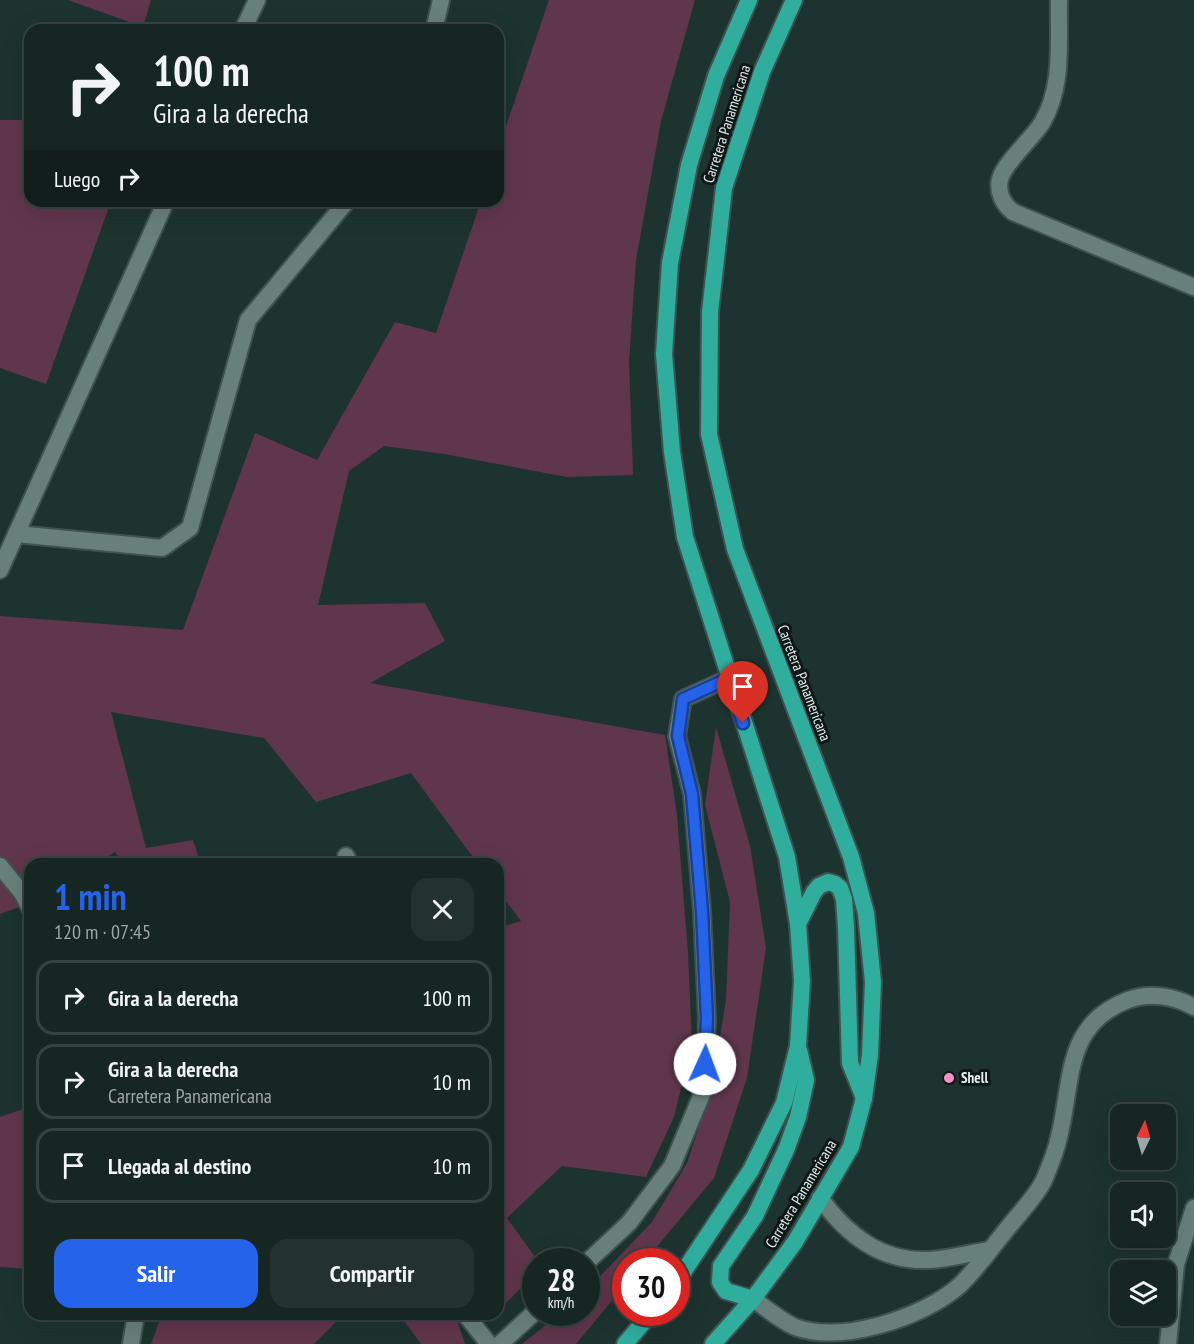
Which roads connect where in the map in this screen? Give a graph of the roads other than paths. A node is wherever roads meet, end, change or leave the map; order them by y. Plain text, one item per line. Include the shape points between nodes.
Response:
1 (257, 0) edge
2 (441, 0) edge
3 (749, 0) edge
4 (794, 0) edge
5 (1059, 0) edge
6 (246, 24) edge
7 (435, 24) edge
8 (163, 207) edge
9 (342, 207) edge
10 (1194, 287) edge
11 (16, 534) junction
12 (0, 570) edge
13 (729, 678) junction
14 (0, 866) edge
15 (24, 897) edge
16 (798, 924) junction
17 (1194, 1007) edge
18 (798, 1046) junction
19 (864, 1098) junction
20 (820, 1198) junction
21 (1194, 1208) edge
22 (600, 1250) edge
23 (990, 1250) junction
24 (690, 1262) edge
25 (753, 1299) junction
26 (135, 1320) edge
27 (470, 1320) edge
28 (522, 1324) edge
29 (640, 1326) edge
30 (131, 1344) edge
31 (489, 1344) edge
32 (500, 1344) edge
33 (625, 1344) edge
34 (713, 1344) edge
35 (1168, 1344) edge

1 - 6 street
2 - 7 street
3 - 13 highway, Carretera Panamericana via 716,75 689,165 670,263 664,354 672,452 685,537
4 - 19 highway, Carretera Panamericana via 762,72 724,188 710,312 709,434 735,549 850,857 866,913 873,982
5 - 10 street via 1058,75 1053,100 1042,123 1003,172 999,184 1001,197 1013,212
8 - 11 street
9 - 11 street via 248,320 190,528 162,548
11 - 12 street
13 - 16 highway, Carretera Panamericana via 787,857
13 - 22 street via 683,699 678,736 692,794 702,911 707,1018 705,1087 672,1166 629,1223
14 - 15 street
16 - 18 highway, Carretera Panamericana via 802,981
16 - 19 highway via 819,886 828,882 840,888 846,927 850,1063
17 - 23 street via 1160,996 1136,998 1113,1006 1093,1021 1079,1041 1071,1064 1059,1138 1043,1182
18 - 24 highway, Carretera Panamericana via 784,1103 751,1170
18 - 25 highway via 806,1080 798,1117 755,1216 721,1266 720,1282 726,1290
19 - 20 highway, Carretera Panamericana via 851,1147
20 - 23 street via 851,1234 875,1249 901,1258 929,1260
20 - 25 highway, Carretera Panamericana via 795,1242
21 - 35 street via 1176,1264
23 - 25 street via 959,1286 921,1313 877,1329 830,1335 795,1328
25 - 34 highway, Carretera Panamericana
26 - 30 street
27 - 31 street
28 - 32 street
29 - 33 highway

